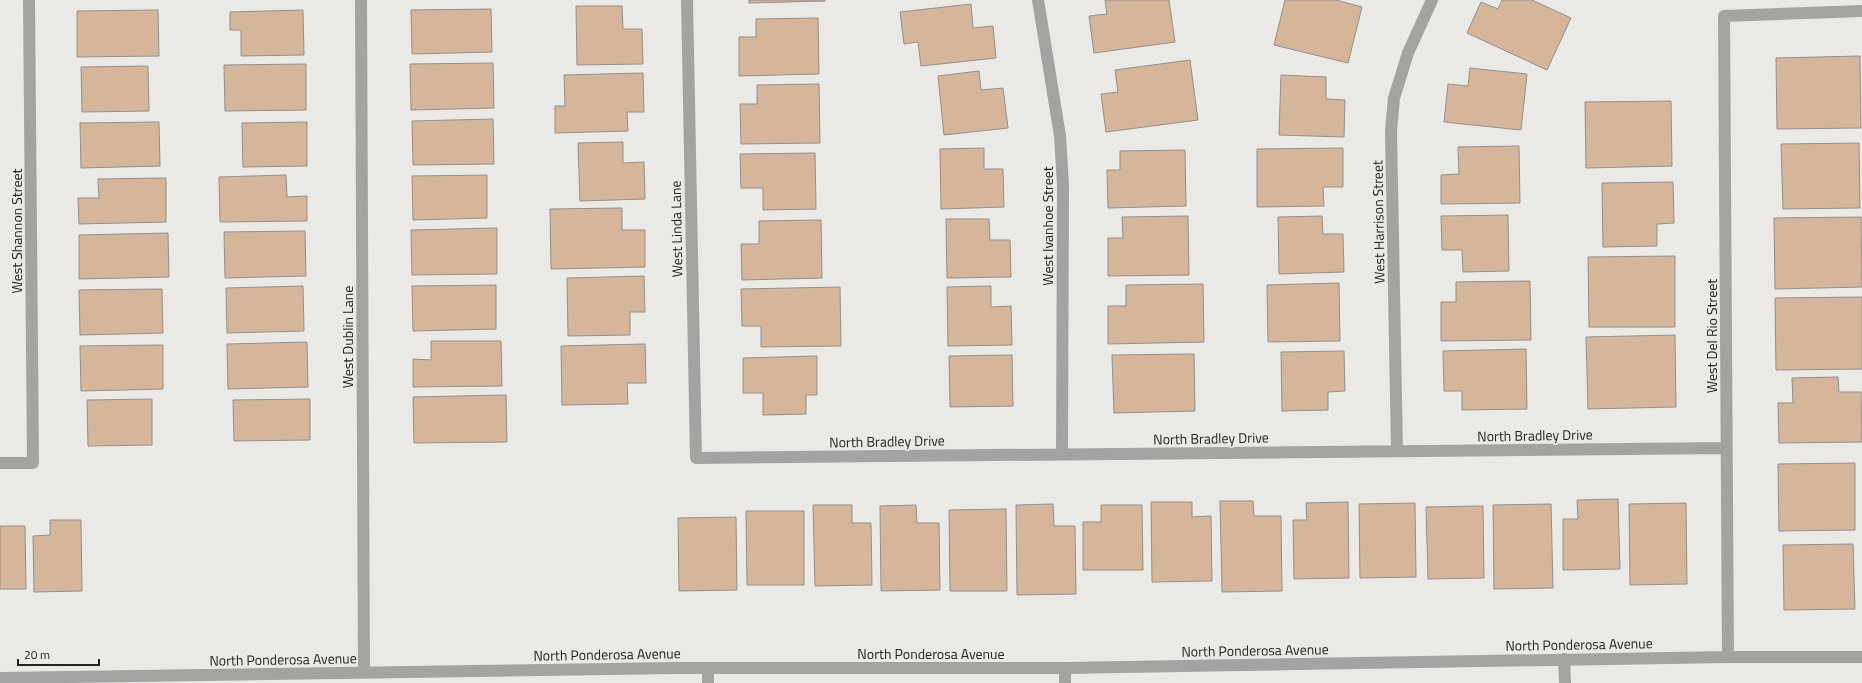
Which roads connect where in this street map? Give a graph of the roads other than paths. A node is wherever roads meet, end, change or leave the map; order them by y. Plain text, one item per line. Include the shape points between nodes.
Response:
1 (29, 0) edge
2 (361, 0) edge
3 (687, 0) edge
4 (1038, 0) edge
5 (1432, 0) edge
6 (1862, 11) edge
7 (1726, 448) junction
8 (1397, 451) junction
9 (1062, 454) junction
10 (696, 458) joint
11 (0, 463) edge
12 (1728, 657) junction
13 (1862, 657) edge
14 (1564, 659) junction
15 (708, 668) junction
16 (1065, 668) junction
17 (364, 673) junction
18 (0, 678) edge
19 (51, 681) edge
20 (708, 683) edge
21 (1065, 683) edge
22 (1564, 683) edge

1 - 11 street, West Shannon Street via 33,463
2 - 17 street, West Dublin Lane
3 - 10 street, West Linda Lane
4 - 9 street, West Ivanhoe Street via 1060,136 1062,171
5 - 8 street, West Harrison Street via 1408,53 1394,98 1391,131
6 - 7 street, West Del Rio Street via 1724,16
7 - 8 street, North Bradley Drive
7 - 12 street, West Del Rio Street
8 - 9 street, North Bradley Drive
9 - 10 street, North Bradley Drive
12 - 13 street, North Ponderosa Avenue
12 - 14 street, North Ponderosa Avenue
14 - 16 street, North Ponderosa Avenue
14 - 22 street
15 - 16 street, North Ponderosa Avenue
15 - 17 street, North Ponderosa Avenue
15 - 20 street
16 - 21 street
17 - 19 street, North Ponderosa Avenue
18 - 19 street, North Ponderosa Avenue

